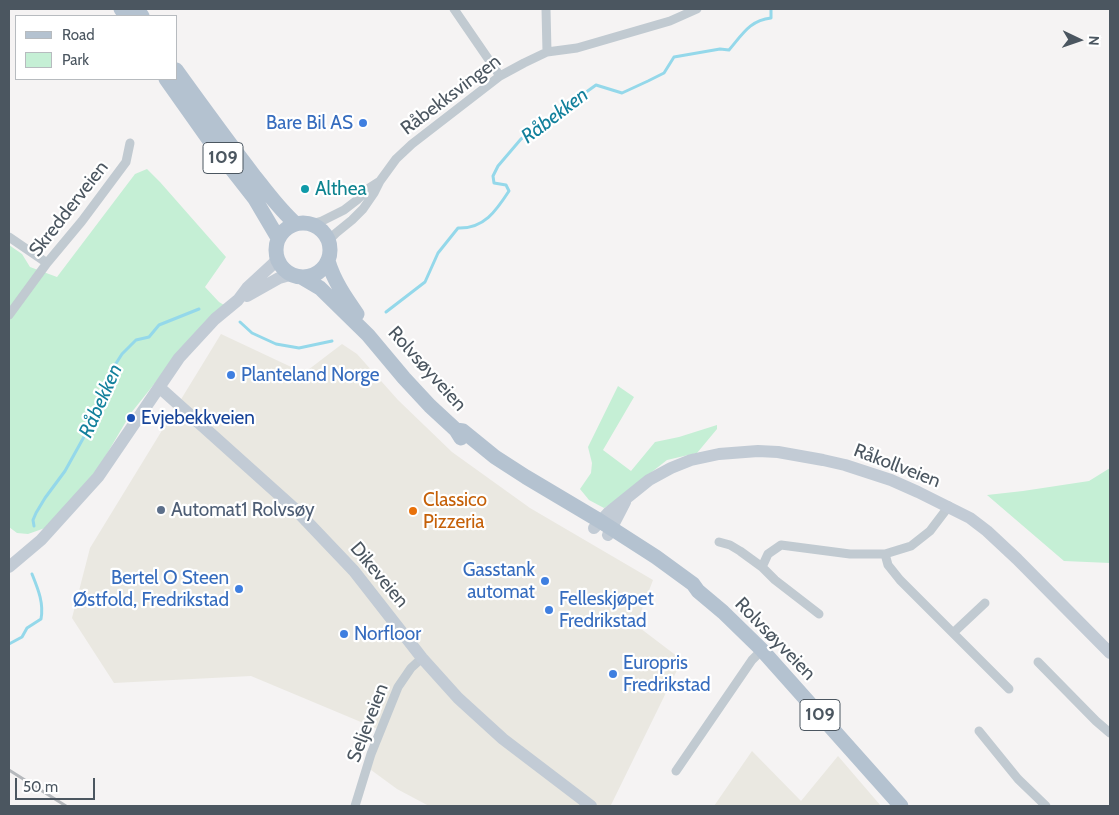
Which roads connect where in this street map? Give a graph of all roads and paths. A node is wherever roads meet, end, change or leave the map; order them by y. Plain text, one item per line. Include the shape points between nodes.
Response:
1 (454, 9) edge
2 (546, 9) edge
3 (697, 9) edge
4 (547, 52) junction
5 (178, 73) edge
6 (500, 76) junction
7 (167, 80) edge
8 (130, 143) dead end
9 (380, 181) junction
10 (296, 224) junction
11 (311, 224) junction
12 (9, 237) edge
13 (278, 238) junction
14 (329, 240) junction
15 (277, 258) junction
16 (328, 261) junction
17 (47, 263) junction
18 (297, 276) junction
19 (238, 300) junction
20 (9, 315) edge
21 (368, 335) junction
22 (159, 387) junction
23 (948, 506) junction
24 (603, 528) junction
25 (719, 542) dead end
26 (885, 554) junction
27 (10, 564) edge
28 (762, 567) junction
29 (985, 603) dead end
30 (819, 614) dead end
31 (953, 633) junction
32 (762, 650) junction
33 (1110, 652) edge
34 (422, 658) junction
35 (1038, 662) dead end
36 (1009, 690) dead end
37 (979, 731) dead end
38 (1110, 733) edge
39 (676, 771) dead end
40 (355, 806) edge
41 (591, 806) edge
42 (901, 806) edge
43 (1046, 806) edge

1 - 6 street
2 - 4 street
3 - 4 street, Råbekksvingen via 670,21 577,48
4 - 6 street, Råbekksvingen
5 - 10 main road, 109 via 227,142
6 - 9 street, Råbekksvingen via 412,144
7 - 13 main road, 109 via 255,199
8 - 17 street, Skredderveien via 126,162
9 - 11 street, Råbekksvingen via 344,210
9 - 14 street, Råbekksvingen via 362,209
10 - 11 main road
10 - 13 main road
11 - 14 main road via 322,230
12 - 17 street
13 - 15 main road
14 - 16 main road, 109 via 331,251
15 - 18 main road, 109 via 282,268
15 - 19 street
16 - 18 main road via 314,276
16 - 21 main road, Rolvsøyveien / 109 via 344,296
17 - 20 street, Skredderveien
18 - 19 street via 278,278
18 - 21 main road, Rolvsøyveien / 109 via 320,288
19 - 22 street via 215,319 179,358
21 - 24 main road, Rolvsøyveien / 109 via 459,437 523,483
22 - 27 street via 98,477 41,540
22 - 34 street, Dikeveien via 296,510 354,571
23 - 24 street, Råkollveien via 891,480 845,465 758,451 719,454 671,468 649,480 626,500
23 - 26 street via 930,531 911,546
23 - 33 street, Råkollveien via 987,531
24 - 32 main road, Rolvsøyveien / 109 via 698,591
25 - 28 street via 730,545
26 - 28 street via 850,554 781,545 768,554
26 - 31 street via 888,565 900,580
28 - 30 street
29 - 31 street
31 - 36 street
32 - 39 street
32 - 42 main road, Rolvsøyveien / 109
34 - 40 street, Seljeveien via 398,687 371,754
34 - 41 street, Dikeveien via 458,698 503,739
35 - 38 street
37 - 43 street via 1018,779

